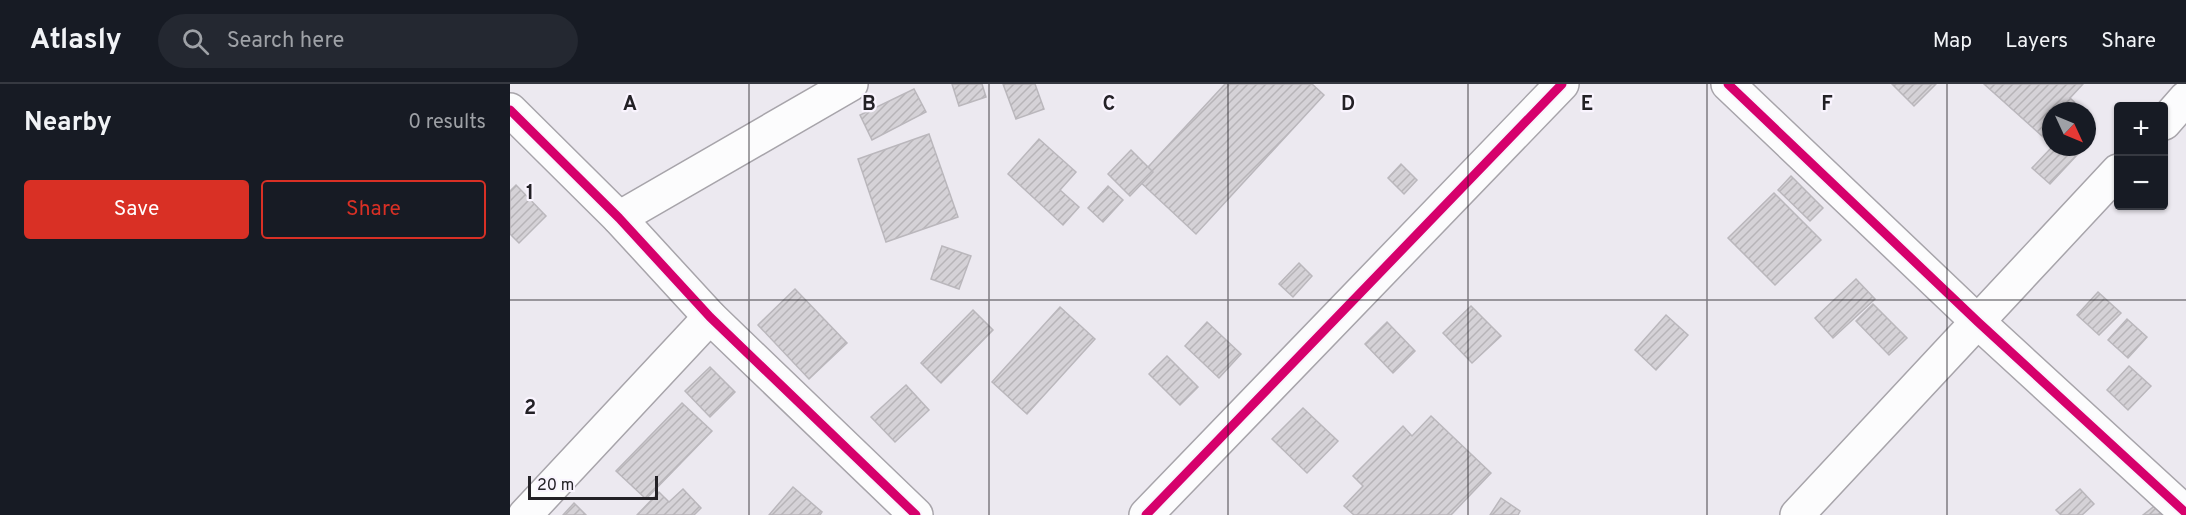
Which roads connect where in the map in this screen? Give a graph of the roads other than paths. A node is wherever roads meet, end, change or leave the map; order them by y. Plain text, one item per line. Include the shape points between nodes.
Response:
1 (852, 84) edge
2 (1562, 84) edge
3 (1728, 84) edge
4 (2186, 98) edge
5 (510, 110) edge
6 (2168, 118) edge
7 (2114, 175) edge
8 (619, 218) junction
9 (710, 317) junction
10 (1978, 322) junction
11 (2186, 513) edge
12 (525, 515) edge
13 (916, 515) edge
14 (1146, 515) edge
15 (1797, 515) edge

1 - 8 street
2 - 14 street
3 - 10 street
4 - 6 street
5 - 8 street
7 - 10 street
8 - 9 street
9 - 12 street
9 - 13 street
10 - 11 street
10 - 15 street

